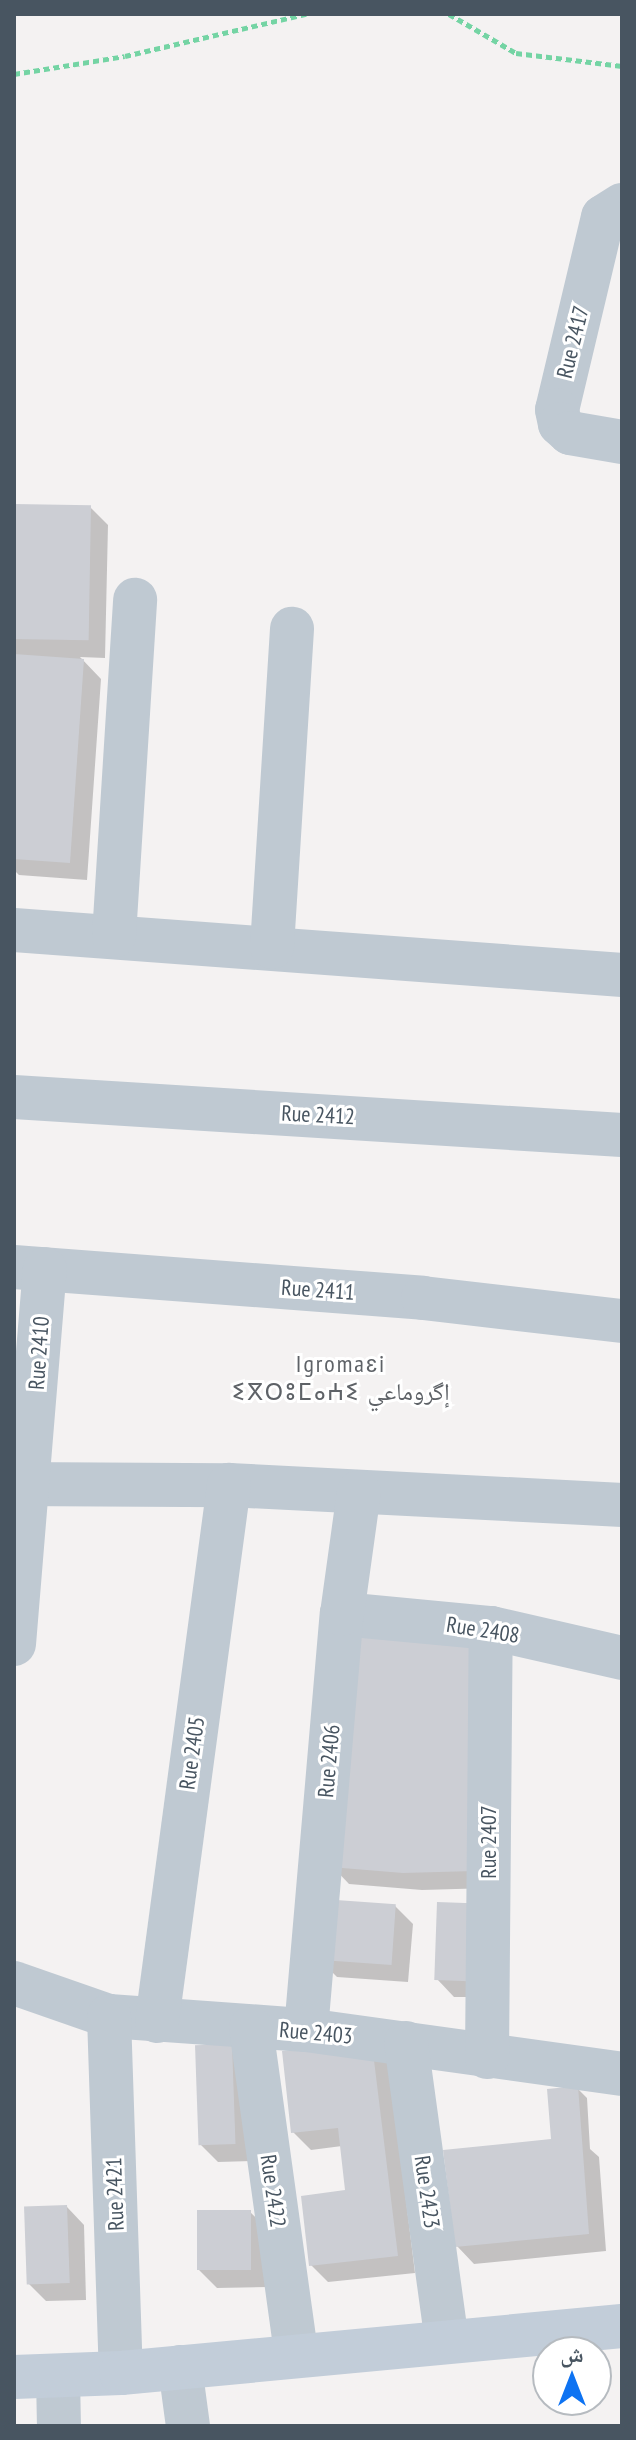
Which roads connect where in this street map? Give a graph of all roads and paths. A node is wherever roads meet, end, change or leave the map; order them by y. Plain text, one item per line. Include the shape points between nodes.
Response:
1 (306, 14) edge
2 (449, 14) edge
3 (622, 66) edge
4 (14, 74) edge
5 (622, 205) edge
6 (622, 442) edge
7 (135, 600) dead end
8 (292, 629) dead end
9 (14, 930) edge
10 (114, 936) junction
11 (272, 947) junction
12 (622, 975) edge
13 (14, 1097) edge
14 (622, 1135) edge
15 (30, 1268) edge
16 (622, 1321) edge
17 (22, 1484) edge
18 (229, 1485) junction
19 (359, 1492) junction
20 (622, 1505) edge
21 (342, 1614) junction
22 (491, 1628) junction
23 (14, 1644) edge
24 (622, 1658) edge
25 (14, 1983) edge
26 (109, 2016) junction
27 (157, 2021) junction
28 (251, 2028) junction
29 (306, 2030) junction
30 (406, 2043) junction
31 (487, 2057) junction
32 (622, 2074) edge
33 (622, 2326) edge
34 (447, 2341) junction
35 (296, 2354) junction
36 (180, 2367) junction
37 (121, 2373) junction
38 (58, 2376) junction
39 (14, 2377) edge
40 (59, 2426) edge
41 (188, 2426) edge

1 - 4 path via 125,56
2 - 3 path via 516,53
5 - 6 street, Rue 2417 via 603,217 557,410 560,424 570,433
7 - 10 street
8 - 11 street
9 - 10 street
10 - 11 street
11 - 12 street
13 - 14 street, Rue 2412
15 - 16 street, Rue 2411 via 423,1298
15 - 17 street, Rue 2410
17 - 18 street
17 - 23 street, Rue 2410
18 - 19 street
18 - 27 street, Rue 2405
19 - 20 street
19 - 21 street, Rue 2406
21 - 22 street, Rue 2408
21 - 29 street, Rue 2406
22 - 24 street, Rue 2408
22 - 31 street, Rue 2407
25 - 26 street, Rue 2403
26 - 27 street, Rue 2403
26 - 37 street, Rue 2421
27 - 28 street, Rue 2403
28 - 29 street, Rue 2403
28 - 35 street, Rue 2422
29 - 30 street, Rue 2403
30 - 31 street, Rue 2403
30 - 34 street, Rue 2423
31 - 32 street, Rue 2403
33 - 34 street
34 - 35 street
35 - 36 street
36 - 37 street
36 - 41 street
37 - 38 street
38 - 39 street
38 - 40 street

